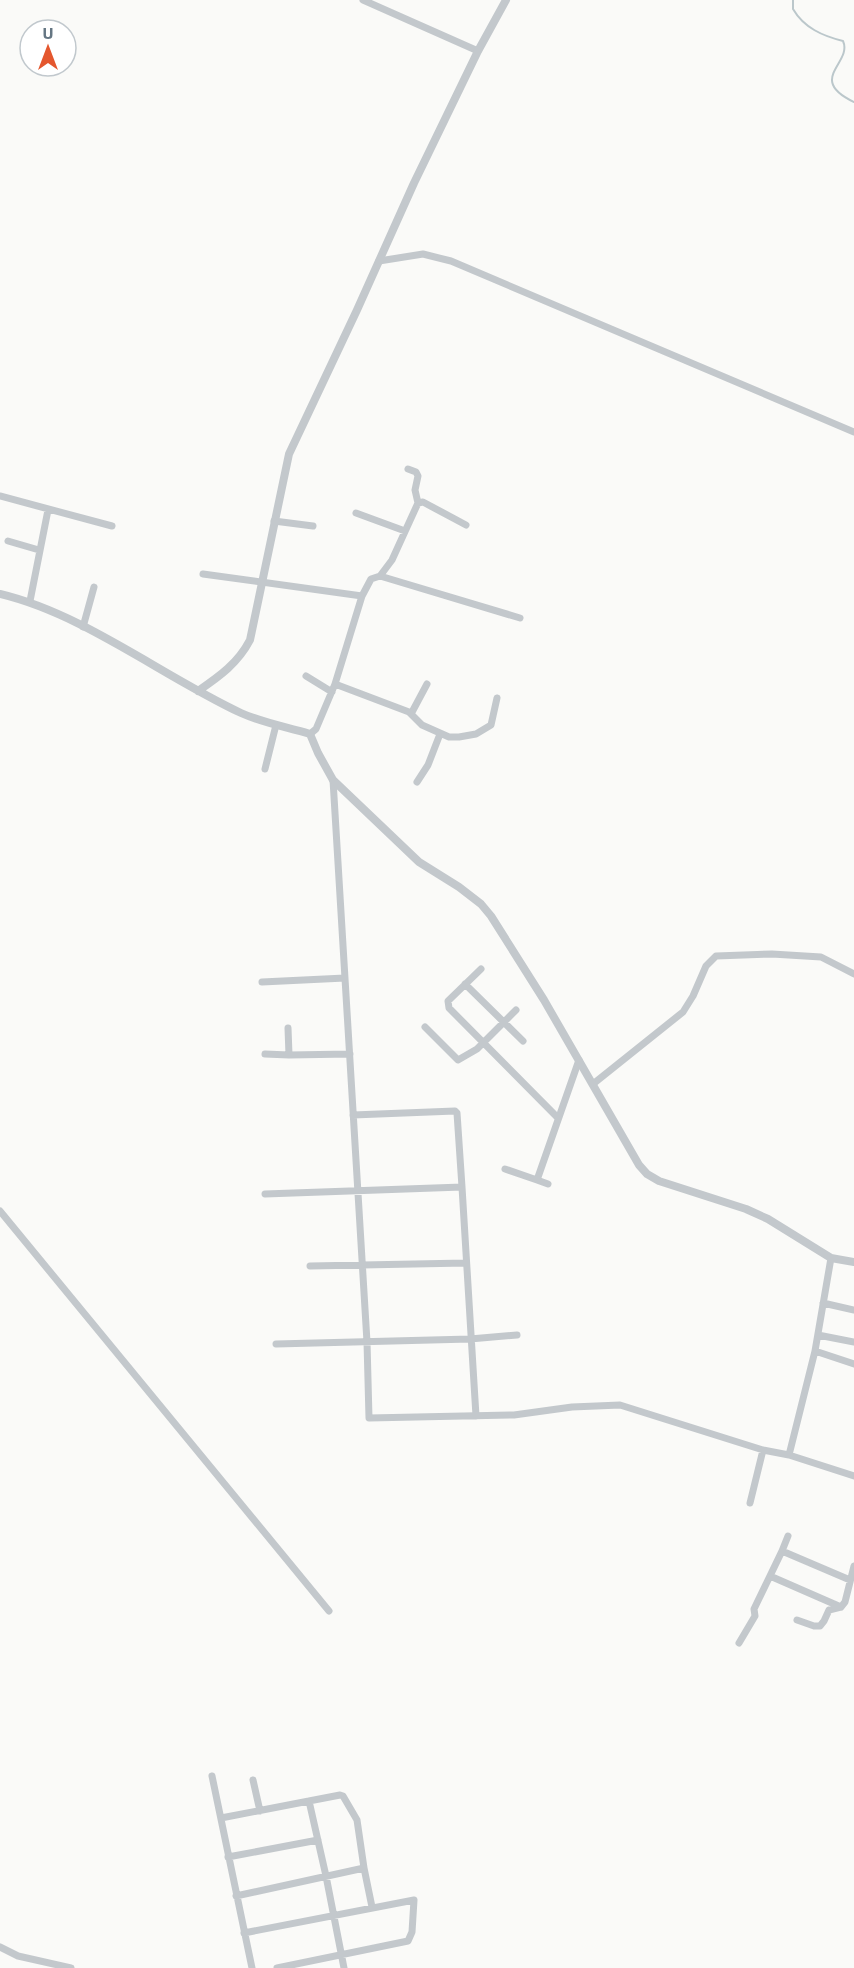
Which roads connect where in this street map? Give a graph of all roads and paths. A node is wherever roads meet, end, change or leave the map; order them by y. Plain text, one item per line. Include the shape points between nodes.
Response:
1 (363, 0) edge
2 (506, 0) edge
3 (478, 51) junction
4 (379, 261) junction
5 (854, 432) edge
6 (408, 469) dead end
7 (0, 496) edge
8 (418, 503) junction
9 (48, 510) junction
10 (356, 513) dead end
11 (274, 521) junction
12 (466, 525) dead end
13 (112, 526) dead end
14 (313, 526) dead end
15 (405, 531) junction
16 (8, 541) dead end
17 (39, 550) junction
18 (203, 574) dead end
19 (380, 576) junction
20 (262, 582) junction
21 (94, 587) dead end
22 (0, 594) edge
23 (362, 596) junction
24 (30, 601) junction
25 (519, 618) dead end
26 (83, 627) junction
27 (306, 676) dead end
28 (335, 684) junction
29 (427, 684) dead end
30 (198, 691) junction
31 (332, 692) junction
32 (497, 698) dead end
33 (411, 714) junction
34 (276, 725) junction
35 (310, 734) junction
36 (441, 734) junction
37 (265, 769) dead end
38 (333, 780) junction
39 (417, 782) dead end
40 (481, 969) dead end
41 (854, 974) edge
42 (345, 978) junction
43 (262, 982) dead end
44 (465, 984) junction
45 (516, 1010) dead end
46 (504, 1022) junction
47 (425, 1027) dead end
48 (288, 1028) dead end
49 (523, 1041) dead end
50 (484, 1043) junction
51 (265, 1054) dead end
52 (350, 1054) junction
53 (289, 1055) junction
54 (579, 1060) junction
55 (593, 1084) junction
56 (353, 1115) junction
57 (558, 1118) junction
58 (505, 1168) dead end
59 (537, 1180) junction
60 (548, 1184) dead end
61 (462, 1187) junction
62 (357, 1190) junction
63 (265, 1194) dead end
64 (0, 1211) edge
65 (831, 1258) junction
66 (854, 1262) edge
67 (466, 1263) junction
68 (310, 1266) dead end
69 (362, 1266) junction
70 (823, 1303) junction
71 (854, 1310) edge
72 (517, 1335) dead end
73 (818, 1335) junction
74 (470, 1339) junction
75 (367, 1342) junction
76 (854, 1342) edge
77 (276, 1344) dead end
78 (815, 1352) junction
79 (854, 1364) edge
80 (476, 1416) junction
81 (763, 1450) junction
82 (789, 1455) junction
83 (854, 1476) edge
84 (750, 1503) dead end
85 (788, 1536) dead end
86 (782, 1551) junction
87 (854, 1566) edge
88 (770, 1576) junction
89 (852, 1577) edge
90 (841, 1607) junction
91 (329, 1611) dead end
92 (797, 1620) dead end
93 (739, 1642) dead end
94 (212, 1776) dead end
95 (253, 1780) dead end
96 (309, 1801) junction
97 (260, 1811) junction
98 (221, 1818) junction
99 (318, 1840) junction
100 (228, 1857) junction
101 (364, 1868) junction
102 (326, 1876) junction
103 (236, 1896) junction
104 (372, 1907) junction
105 (333, 1915) junction
106 (244, 1933) junction
107 (2, 1948) edge
108 (342, 1956) junction
109 (71, 1968) edge
110 (252, 1968) edge
111 (277, 1968) edge
112 (344, 1968) edge

1 - 3 street
2 - 3 street
3 - 4 street
4 - 5 street via 423,254 451,261
4 - 11 street via 289,454
6 - 8 street via 418,476
7 - 9 street
8 - 12 street
8 - 15 street
9 - 13 street
9 - 17 street
10 - 15 street
11 - 14 street
11 - 20 street
15 - 19 street
16 - 17 street
17 - 24 street
18 - 20 street
19 - 23 street via 371,579
19 - 25 street
20 - 23 street
20 - 30 street via 246,649 225,672
21 - 26 street
22 - 24 street
23 - 28 street
24 - 26 street
26 - 30 street
27 - 31 street
28 - 31 street
28 - 33 street
29 - 33 street
30 - 34 street via 243,714
31 - 35 street
32 - 36 street via 489,726 476,734 459,737
33 - 36 street via 422,725
34 - 35 street
34 - 37 street
35 - 38 street
36 - 39 street
38 - 42 street
38 - 54 street via 419,862 481,904 523,964
40 - 44 street
41 - 55 street via 821,957 716,956 706,966 683,1012
42 - 43 street
42 - 52 street
44 - 46 street
44 - 50 street via 448,1001 449,1008
45 - 46 street
46 - 49 street
46 - 50 street
47 - 50 street via 456,1060
48 - 53 street
50 - 57 street
51 - 53 street
52 - 53 street
52 - 56 street
54 - 55 street
54 - 57 street
55 - 65 street via 646,1174 768,1219
56 - 61 street via 455,1111
56 - 62 street
57 - 59 street
58 - 59 street
59 - 60 street
61 - 62 street
61 - 67 street
62 - 63 street
62 - 69 street
64 - 91 street
65 - 66 street
65 - 70 street
67 - 69 street
67 - 74 street
68 - 69 street
69 - 75 street
70 - 71 street
70 - 73 street
72 - 74 street
73 - 76 street
73 - 78 street
74 - 75 street
74 - 80 street
75 - 77 street
75 - 80 street via 369,1418
78 - 79 street
78 - 82 street
80 - 81 street via 620,1405
81 - 82 street
81 - 84 street
82 - 83 street
85 - 86 street
86 - 88 street
86 - 89 street
87 - 89 street
88 - 90 street
88 - 93 street via 754,1610 755,1616
89 - 90 street
90 - 92 street via 829,1610 820,1626
94 - 98 street
95 - 97 street
96 - 97 street
96 - 99 street
96 - 101 street via 344,1796 357,1820
97 - 98 street
98 - 100 street
99 - 100 street
99 - 102 street
100 - 103 street
101 - 102 street
101 - 104 street
102 - 103 street
102 - 105 street
103 - 106 street
104 - 105 street
104 - 108 street via 414,1900 411,1937 402,1944
105 - 106 street
105 - 108 street
106 - 110 street
107 - 109 street via 18,1956
108 - 111 street
108 - 112 street

